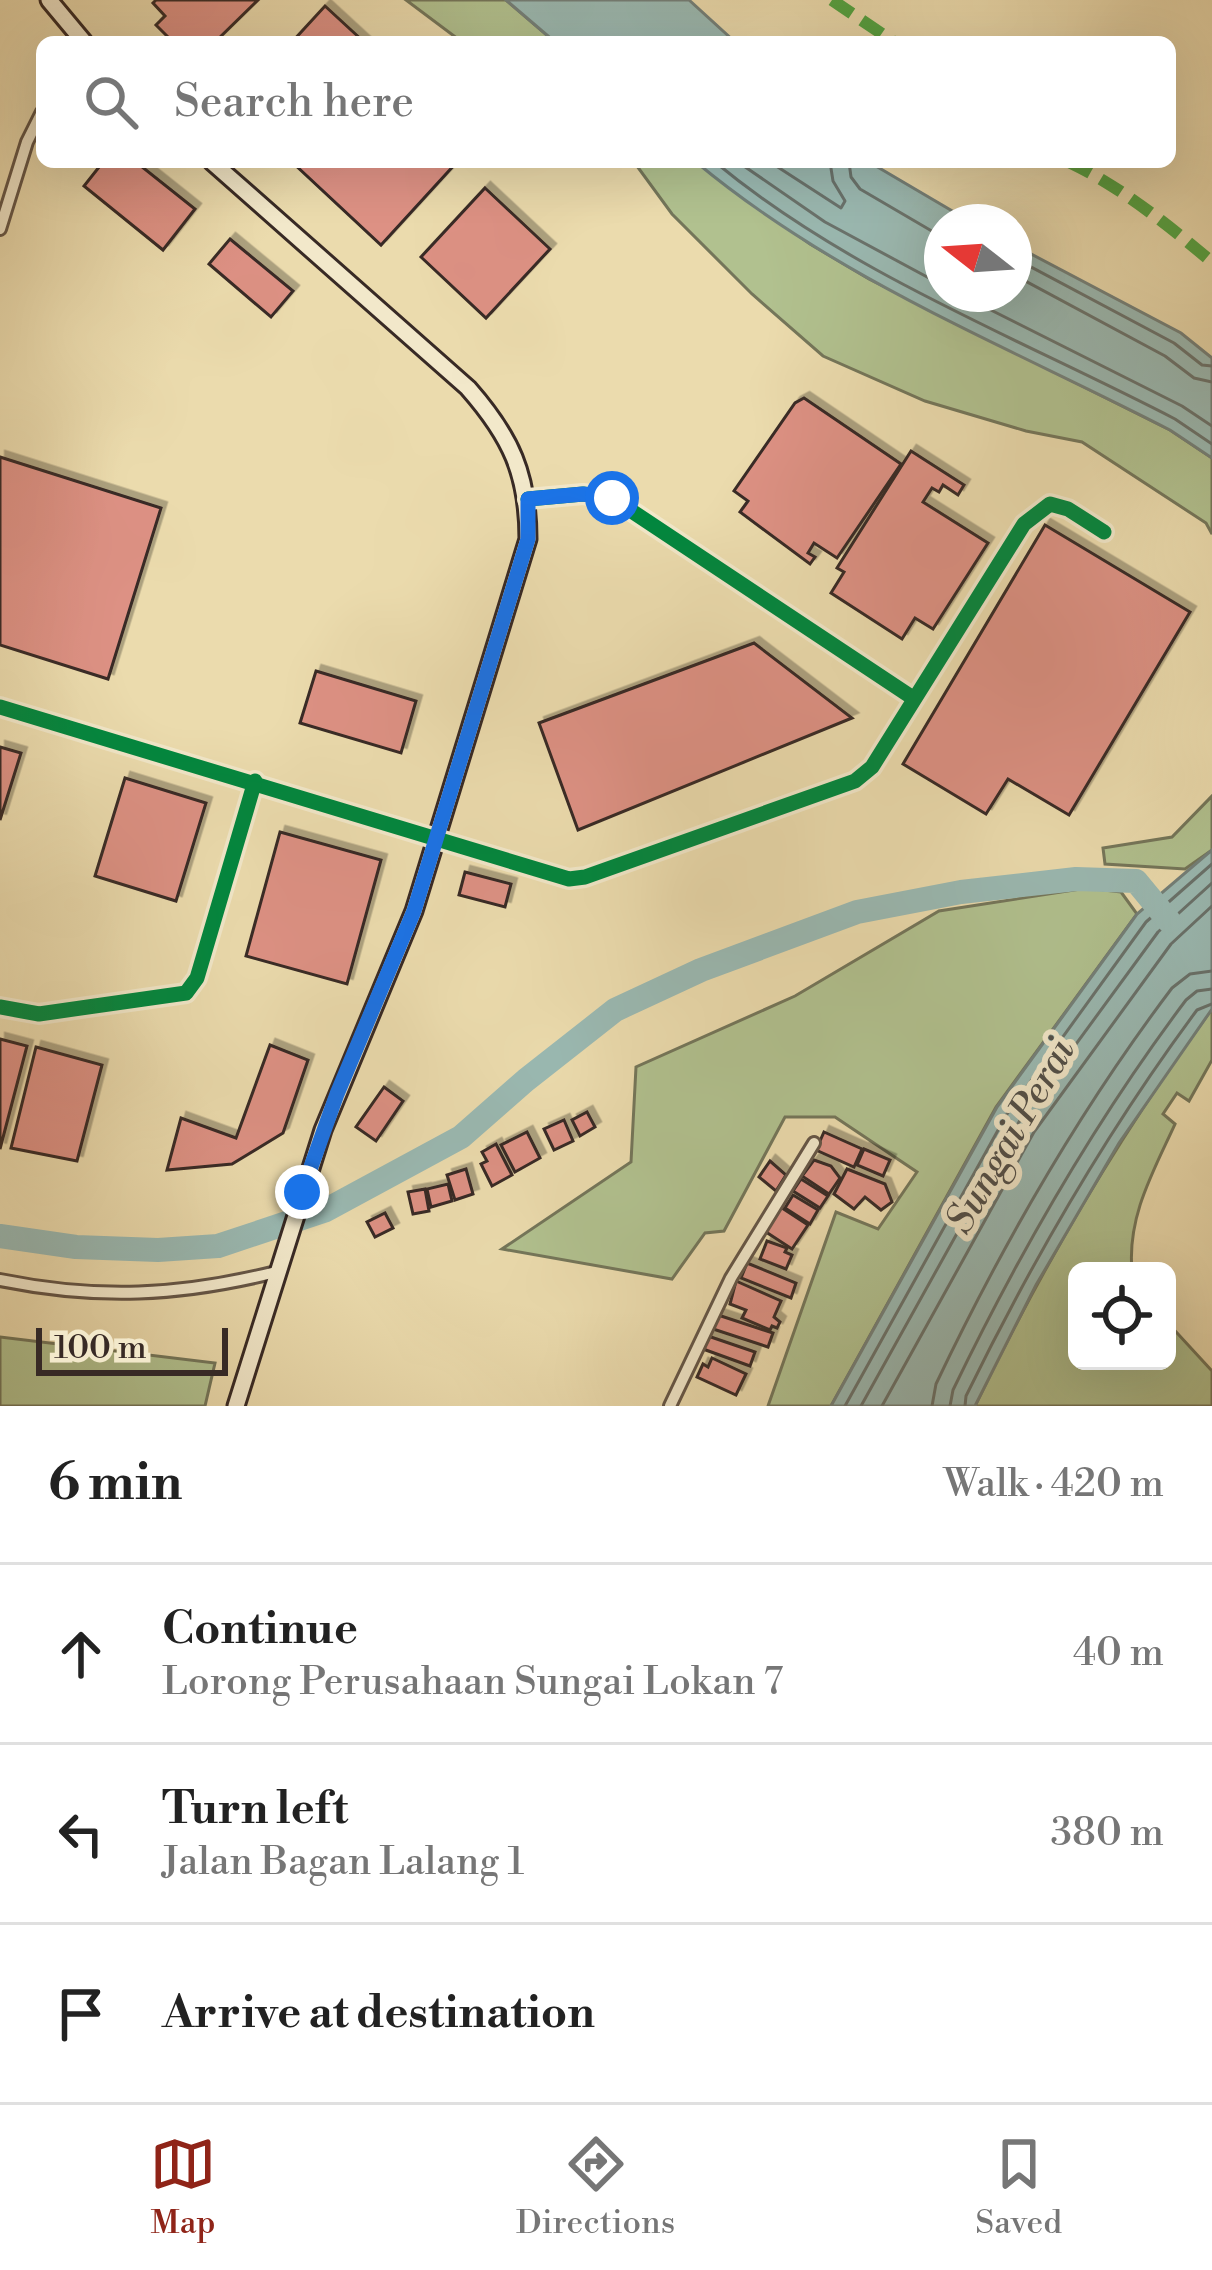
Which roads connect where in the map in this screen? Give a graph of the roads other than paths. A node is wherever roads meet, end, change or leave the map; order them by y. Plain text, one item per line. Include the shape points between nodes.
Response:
1 (49, 0) edge
2 (79, 36) edge
3 (36, 124) edge
4 (219, 168) edge
5 (0, 229) edge
6 (528, 499) junction
7 (1104, 532) dead end
8 (913, 698) junction
9 (0, 707) edge
10 (255, 781) junction
11 (438, 837) junction
12 (0, 1007) edge
13 (814, 1143) dead end
14 (277, 1268) junction
15 (0, 1280) edge
16 (236, 1406) edge
17 (670, 1406) edge

1 - 2 main road
3 - 5 street
4 - 6 main road via 468,388 520,464
6 - 8 street via 612,498
6 - 11 main road via 528,539
7 - 8 street via 1059,505 1040,508
8 - 11 street via 855,781 585,877 569,879
9 - 10 street
10 - 11 street
10 - 12 street via 186,993 39,1014
11 - 14 main road
13 - 17 street via 731,1277
14 - 15 street via 109,1295
14 - 16 main road

